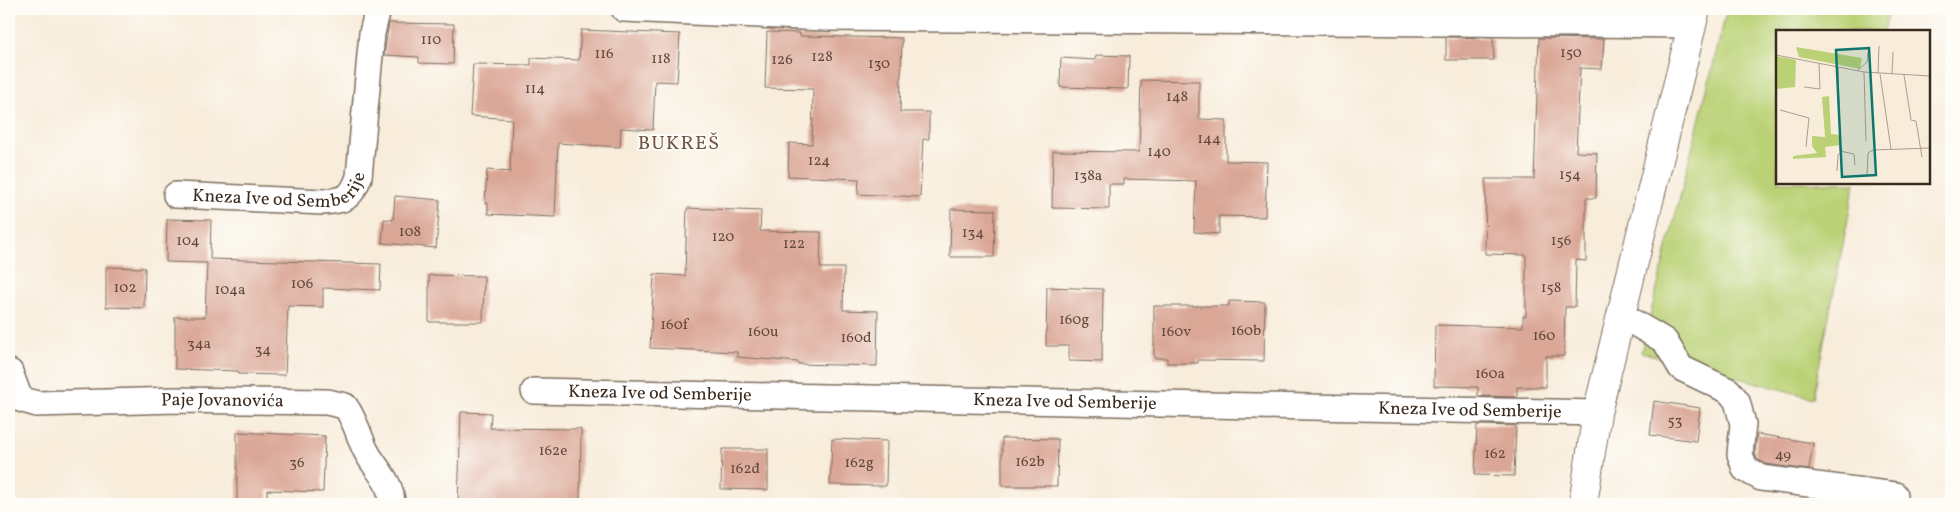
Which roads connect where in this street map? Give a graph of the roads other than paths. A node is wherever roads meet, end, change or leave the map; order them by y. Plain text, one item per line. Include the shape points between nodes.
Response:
1 (378, 9) edge
2 (624, 9) edge
3 (1694, 17) edge
4 (176, 195) dead end
5 (1621, 315) junction
6 (10, 372) dead end
7 (534, 392) dead end
8 (1597, 413) junction
9 (1895, 495) dead end
10 (392, 504) edge
11 (1583, 504) edge

1 - 4 street, Kneza Ive od Semberije via 372,33 359,177 353,192 342,200 323,202
2 - 3 street via 826,18
3 - 5 street
5 - 8 street
5 - 9 street via 1665,341 1681,368 1729,391 1737,401 1743,424 1740,454 1745,469 1762,478
6 - 10 street, Paje Jovanovića via 20,399 37,404 176,400 327,402 345,406 354,417 365,450 388,483
7 - 8 street, Kneza Ive od Semberije
8 - 11 street

